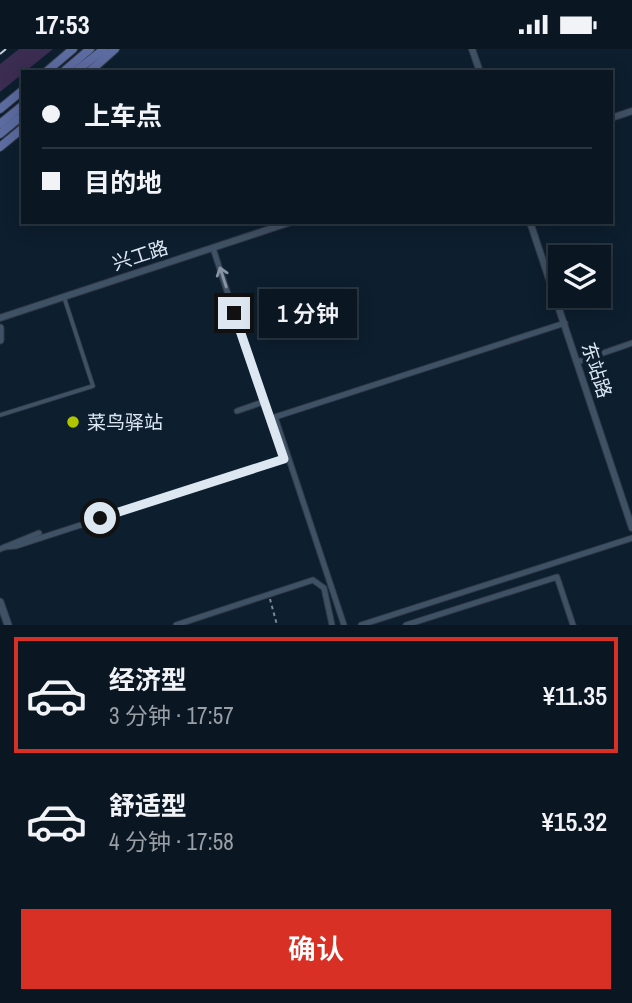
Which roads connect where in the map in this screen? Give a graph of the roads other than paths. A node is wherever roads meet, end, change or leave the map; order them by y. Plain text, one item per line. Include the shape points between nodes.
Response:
1 (73, 49) edge
2 (90, 49) edge
3 (104, 49) edge
4 (115, 49) edge
5 (472, 49) edge
6 (81, 67) edge
7 (48, 70) edge
8 (479, 70) edge
9 (21, 92) edge
10 (21, 107) edge
11 (0, 109) edge
12 (632, 111) edge
13 (21, 117) edge
14 (613, 117) edge
15 (0, 124) edge
16 (21, 130) edge
17 (0, 134) edge
18 (0, 147) edge
19 (285, 224) edge
20 (531, 224) edge
21 (213, 248) junction
22 (64, 297) junction
23 (0, 317) edge
24 (565, 323) junction
25 (0, 328) edge
26 (0, 340) edge
27 (632, 343) edge
28 (577, 362) junction
29 (263, 402) junction
30 (237, 411) dead end
31 (0, 415) edge
32 (629, 510) edge
33 (632, 528) edge
34 (39, 533) dead end
35 (632, 538) edge
36 (3, 548) edge
37 (0, 602) edge
38 (0, 618) edge
39 (6, 625) edge
40 (176, 625) edge
41 (332, 625) edge
42 (344, 625) edge
43 (361, 625) edge
44 (406, 625) edge
45 (573, 625) edge

1 - 7 main road
2 - 6 main road
3 - 6 main road
4 - 6 main road
5 - 8 street
9 - 11 main road
10 - 15 main road
12 - 14 street
13 - 17 main road
16 - 18 main road
19 - 21 street, 兴工路
20 - 24 street, 东站路
21 - 22 street, 兴工路
29 -> 21 street
22 - 23 street, 兴工路
22 - 31 street via 93,386
24 - 28 street, 东站路
24 - 42 street via 275,417
25 - 26 main road
27 - 28 street
28 - 32 street, 东站路
29 - 30 street
29 - 36 street via 284,459
32 - 33 street, 东站路
34 - 36 street
35 - 43 street
37 - 39 main road
38 - 39 main road
40 - 41 street via 313,580 324,589
44 - 45 street via 557,577

